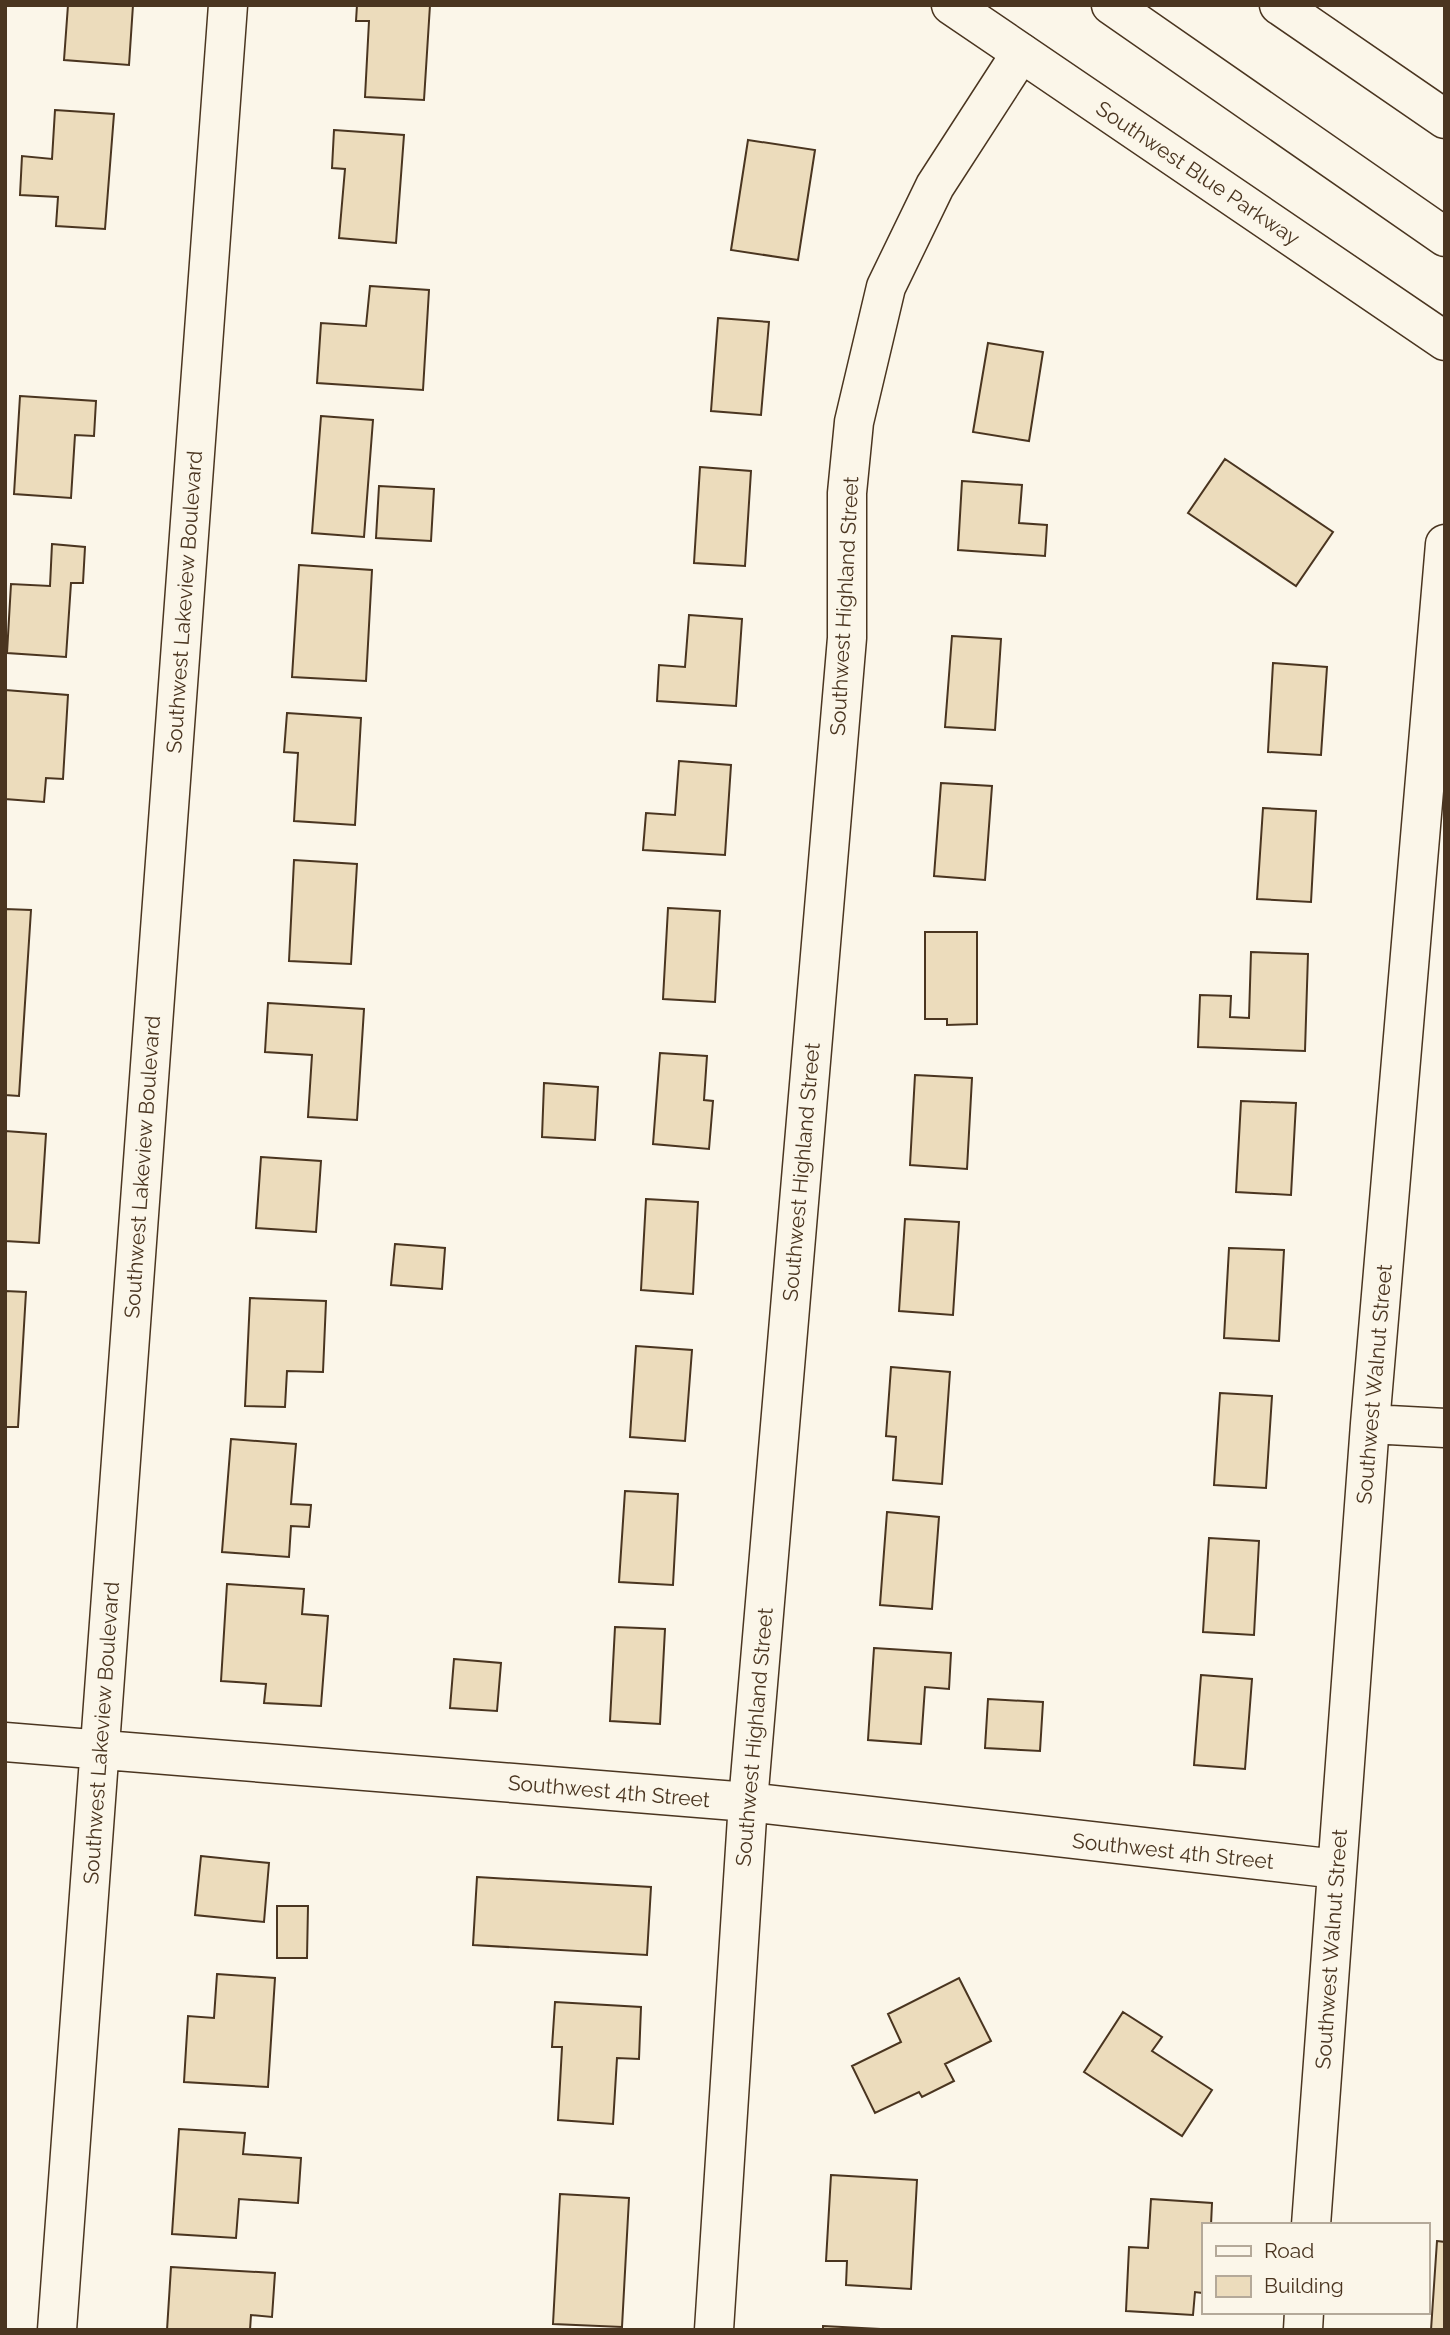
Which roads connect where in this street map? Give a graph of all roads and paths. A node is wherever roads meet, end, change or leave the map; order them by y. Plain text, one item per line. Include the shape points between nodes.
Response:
1 (228, 5) edge
2 (951, 5) edge
3 (1111, 5) edge
4 (1279, 5) edge
5 (1021, 53) junction
6 (1445, 119) edge
7 (1445, 237) edge
8 (1445, 341) edge
9 (1445, 544) edge
10 (1370, 1424) junction
11 (1445, 1429) edge
12 (5, 1742) edge
13 (99, 1748) junction
14 (748, 1802) junction
15 (1337, 1869) junction
16 (1311, 2223) edge
17 (57, 2330) edge
18 (715, 2330) edge

1 - 13 main road, Southwest Lakeview Boulevard
2 - 5 main road, Southwest Blue Parkway
3 - 7 main road
4 - 6 main road
5 - 8 main road, Southwest Blue Parkway
5 - 14 main road, Southwest Highland Street via 935,186 886,288 854,422 846,528 847,638
9 - 10 main road, Southwest Walnut Street
10 - 11 main road
10 - 15 main road, Southwest Walnut Street
12 - 13 main road, Southwest 4th Street
13 - 14 main road, Southwest 4th Street
13 - 17 main road, Southwest Lakeview Boulevard
14 - 15 main road, Southwest 4th Street
14 - 18 main road, Southwest Highland Street
15 - 16 main road, Southwest Walnut Street

